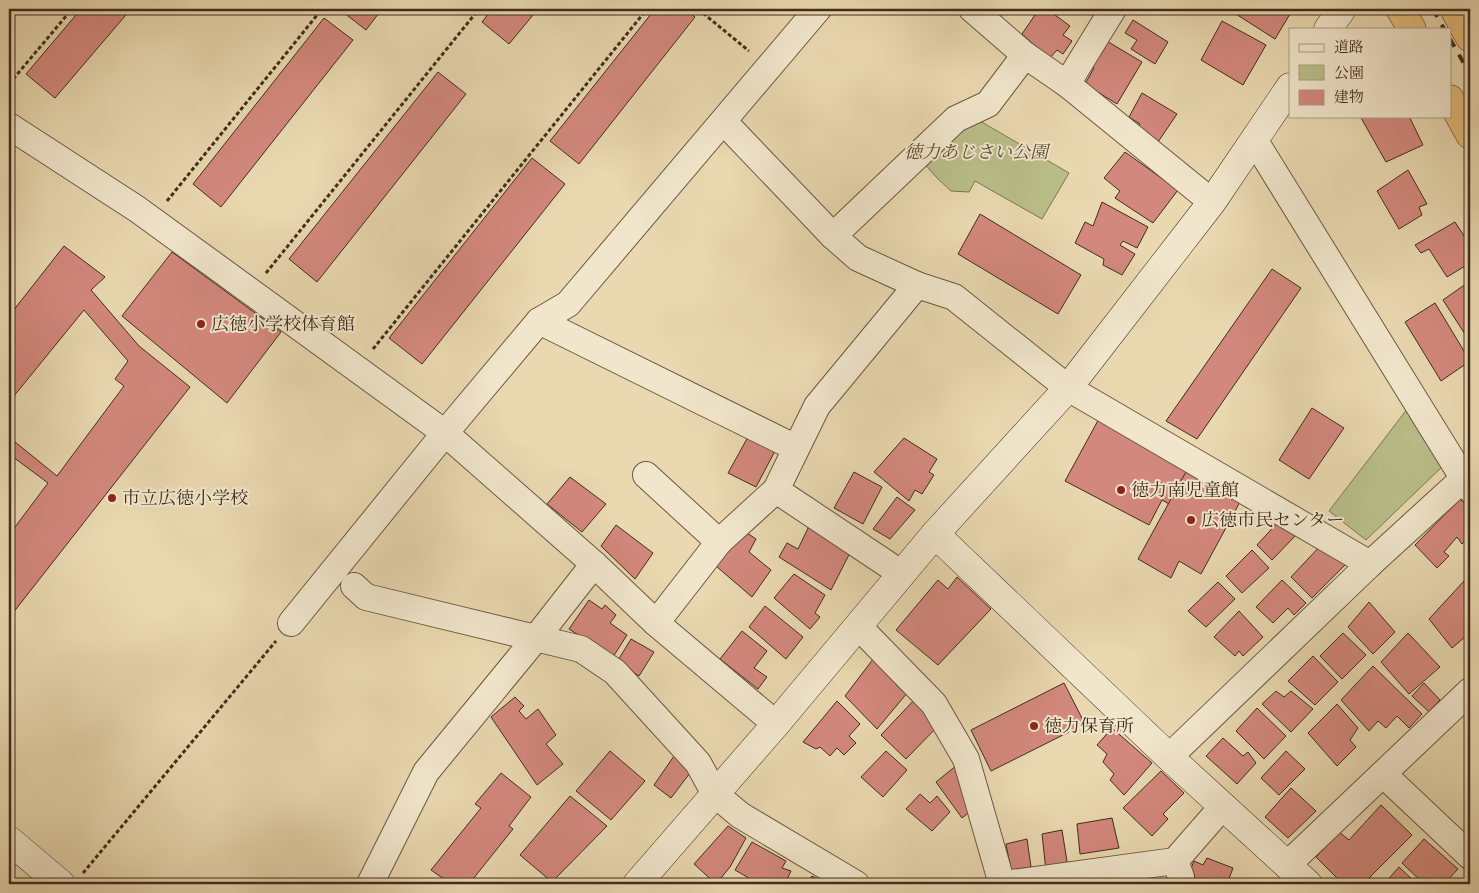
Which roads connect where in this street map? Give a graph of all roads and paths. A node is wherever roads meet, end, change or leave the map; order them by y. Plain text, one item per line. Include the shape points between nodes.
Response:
1 (72, 9) edge
2 (320, 9) edge
3 (479, 9) edge
4 (647, 9) edge
5 (698, 9) edge
6 (818, 9) edge
7 (972, 9) edge
8 (1113, 9) edge
9 (1342, 9) edge
10 (1400, 9) edge
11 (1454, 9) edge
12 (1329, 28) edge
13 (1411, 28) edge
14 (1470, 38) edge
15 (1025, 55) junction
16 (769, 67) junction
17 (9, 84) edge
18 (1067, 84) junction
19 (1289, 89) edge
20 (1452, 103) edge
21 (724, 122) junction
22 (9, 126) edge
23 (1470, 135) edge
24 (1255, 141) junction
25 (1212, 202) junction
26 (153, 220) junction
27 (833, 236) junction
28 (916, 285) junction
29 (251, 292) junction
30 (540, 321) junction
31 (357, 369) junction
32 (1068, 388) junction
33 (445, 434) junction
34 (796, 448) junction
35 (646, 475) dead end
36 (1466, 484) edge
37 (776, 490) junction
38 (935, 534) junction
39 (719, 542) junction
40 (594, 564) junction
41 (1370, 564) junction
42 (902, 574) junction
43 (354, 586) dead end
44 (290, 623) joint
45 (656, 623) junction
46 (858, 626) junction
47 (536, 638) junction
48 (1470, 691) edge
49 (776, 724) junction
50 (1169, 757) junction
51 (1383, 774) junction
52 (715, 794) junction
53 (1223, 806) junction
54 (9, 840) edge
55 (1470, 855) edge
56 (1287, 865) junction
57 (1177, 873) edge
58 (70, 880) edge
59 (370, 884) edge
60 (637, 884) edge
61 (856, 884) edge
62 (1004, 884) edge
63 (1308, 884) edge

1 - 17 path
2 - 26 path
3 - 29 path
4 - 31 path
5 - 16 path
6 - 16 street
7 - 15 street
8 - 18 street
9 - 12 street
10 - 13 highway
11 - 14 highway
15 - 18 street
15 - 27 street via 988,104 956,119
16 - 21 street
18 - 25 street
19 - 24 street
20 - 23 highway
21 - 27 street
21 - 30 street via 568,304
22 - 26 street
24 - 25 street
24 - 36 street
25 - 32 street
26 - 29 street
27 - 28 street via 858,258
28 - 32 street via 954,297
28 - 34 street via 817,406
29 - 31 street
30 - 33 street
30 - 34 street
31 - 33 street
32 - 38 street
32 - 41 street
33 - 40 street
33 - 44 street
34 - 37 street
35 - 39 street
36 - 41 street
37 - 39 street
37 - 42 street
38 - 42 street
38 - 50 street
39 - 45 street
40 - 45 street
40 - 47 street
41 - 50 street
42 - 46 street
43 - 47 street via 366,596
44 - 58 path
45 - 49 street
46 - 49 street
46 - 62 street via 934,704 966,759
47 - 52 street via 581,649 615,672 698,763
47 - 59 street via 426,772
48 - 51 street
49 - 52 street
50 - 53 street
51 - 55 street
51 - 56 street
52 - 60 street
52 - 61 street via 740,815
53 - 56 street
53 - 57 street
54 - 58 street
56 - 63 street
57 - 62 street

